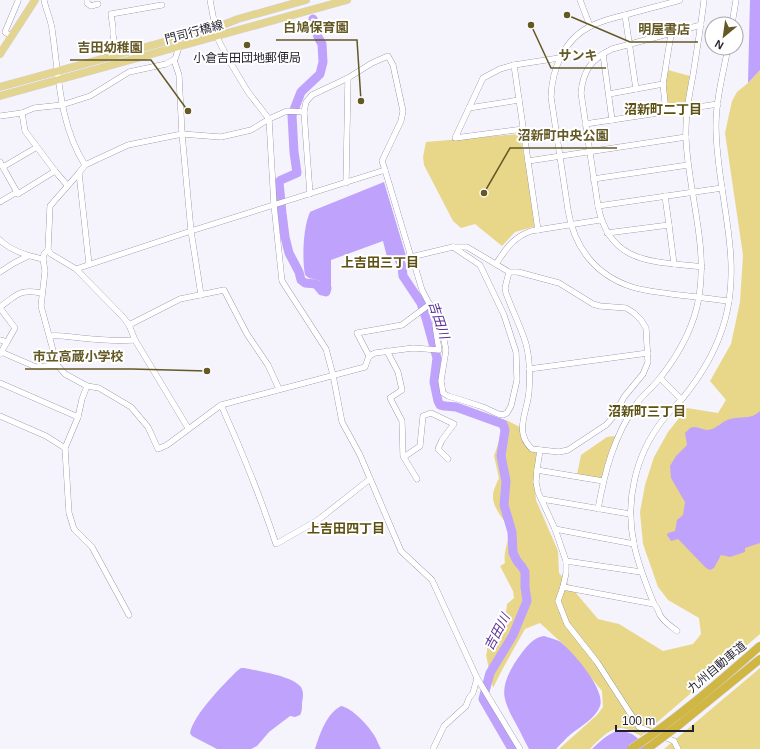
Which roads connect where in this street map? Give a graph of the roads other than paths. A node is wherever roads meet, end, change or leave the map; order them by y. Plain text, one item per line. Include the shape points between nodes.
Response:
1 (35, 0) edge
2 (44, 0) edge
3 (87, 0) edge
4 (210, 0) edge
5 (306, 0) edge
6 (347, 0) edge
7 (580, 0) edge
8 (680, 0) edge
9 (704, 0) edge
10 (736, 0) edge
11 (18, 1) edge
12 (98, 4) dead end
13 (162, 5) dead end
14 (625, 15) junction
15 (733, 16) edge
16 (590, 26) junction
17 (701, 26) junction
18 (215, 28) junction
19 (670, 34) junction
20 (12, 37) junction
21 (217, 37) junction
22 (629, 45) junction
23 (179, 47) junction
24 (0, 54) edge
25 (117, 54) junction
26 (602, 54) junction
27 (727, 56) edge
28 (559, 58) junction
29 (174, 60) junction
30 (514, 65) junction
31 (57, 71) junction
32 (348, 78) junction
33 (58, 80) junction
34 (663, 84) junction
35 (0, 87) edge
36 (636, 89) junction
37 (609, 94) junction
38 (0, 96) edge
39 (519, 100) junction
40 (718, 104) junction
41 (62, 105) junction
42 (469, 108) junction
43 (687, 109) junction
44 (304, 112) junction
45 (666, 112) junction
46 (22, 113) junction
47 (0, 116) edge
48 (269, 119) junction
49 (612, 120) junction
50 (585, 124) junction
51 (523, 129) junction
52 (182, 134) junction
53 (686, 137) junction
54 (37, 147) junction
55 (589, 152) junction
56 (560, 156) junction
57 (528, 161) junction
58 (2, 165) edge
59 (85, 165) junction
60 (688, 165) junction
61 (385, 170) junction
62 (55, 171) junction
63 (79, 173) junction
64 (594, 179) junction
65 (346, 183) junction
66 (68, 185) junction
67 (722, 188) junction
68 (17, 192) junction
69 (691, 192) junction
70 (310, 194) junction
71 (665, 196) junction
72 (0, 202) edge
73 (274, 205) junction
74 (598, 206) junction
75 (600, 220) junction
76 (669, 225) junction
77 (570, 226) junction
78 (538, 230) junction
79 (191, 231) junction
80 (607, 233) junction
81 (0, 240) edge
82 (453, 247) junction
83 (48, 250) junction
84 (28, 256) junction
85 (411, 257) junction
86 (42, 259) junction
87 (89, 264) junction
88 (496, 264) junction
89 (674, 264) junction
90 (702, 267) junction
91 (76, 269) junction
92 (0, 272) edge
93 (509, 272) junction
94 (42, 292) junction
95 (201, 295) junction
96 (699, 298) junction
97 (729, 301) junction
98 (430, 304) junction
99 (0, 308) edge
100 (436, 317) junction
101 (129, 325) junction
102 (50, 336) junction
103 (0, 340) edge
104 (135, 340) junction
105 (7, 342) junction
106 (387, 351) junction
107 (0, 353) edge
108 (648, 353) junction
109 (369, 356) junction
110 (57, 365) junction
111 (529, 369) junction
112 (333, 375) junction
113 (660, 378) junction
114 (0, 383) edge
115 (87, 386) junction
116 (279, 389) junction
117 (681, 399) junction
118 (221, 405) junction
119 (0, 416) edge
120 (78, 417) junction
121 (188, 428) junction
122 (65, 448) junction
123 (540, 450) junction
124 (404, 458) junction
125 (448, 459) dead end
126 (537, 470) junction
127 (370, 478) junction
128 (417, 479) dead end
129 (603, 481) junction
130 (542, 499) junction
131 (598, 510) junction
132 (630, 514) junction
133 (555, 529) junction
134 (634, 544) junction
135 (566, 561) junction
136 (642, 572) junction
137 (563, 587) junction
138 (654, 604) junction
139 (128, 615) dead end
140 (677, 631) dead end
141 (760, 646) edge
142 (760, 658) edge
143 (477, 678) junction
144 (434, 749) edge
145 (520, 749) edge
146 (631, 749) edge
147 (646, 749) edge
148 (678, 749) edge

1 - 20 main road
2 - 31 street via 52,28
3 - 12 street via 91,6
4 - 18 street
5 - 18 main road, 門司行橋線
6 - 21 main road, 門司行橋線
7 - 16 street
8 - 14 street
9 - 17 street
10 - 15 street
11 - 20 street via 5,32
13 - 25 street via 111,14
14 - 16 street
14 - 22 street
16 - 28 street via 570,42
17 - 19 street
17 - 43 street
18 - 21 street
18 - 25 main road, 門司行橋線
19 - 22 street
19 - 34 street
20 - 24 main road
21 - 23 main road, 門司行橋線
21 - 48 street via 241,82
22 - 26 street
22 - 36 street
23 - 29 street
23 - 33 main road, 門司行橋線
25 - 31 main road, 門司行橋線
26 - 37 street
26 - 50 street via 590,65 582,79
27 - 40 street
28 - 30 street
28 - 56 street via 554,72 551,97
29 - 41 street via 129,72 90,96
29 - 52 street via 179,75
30 - 39 street
30 - 42 street via 483,78
31 - 33 street
31 - 35 main road, 門司行橋線
32 - 44 street via 312,95 306,102
32 - 61 street via 388,56 393,64 403,111 401,121 382,161
32 - 65 street
33 - 38 main road, 門司行橋線
33 - 41 street
34 - 36 street
34 - 45 street
36 - 37 street
37 - 49 street
39 - 42 street
39 - 51 street
40 - 43 street
40 - 67 street via 716,125
41 - 46 street via 34,108
41 - 59 street via 77,153
42 - 51 street via 455,138
43 - 45 street
43 - 53 street
44 - 48 street via 287,112
44 - 70 street
45 - 49 street
46 - 47 street
46 - 54 street via 24,131
48 - 52 street via 251,130 221,138
48 - 73 street
49 - 50 street
50 - 55 street
51 - 57 street
52 - 59 street via 128,145
52 - 79 street
53 - 55 street
53 - 60 street
54 - 58 street
54 - 62 street
55 - 56 street
55 - 64 street
56 - 57 street
56 - 77 street
57 - 78 street
58 - 68 street
59 - 63 street
60 - 64 street
60 - 69 street
61 - 65 street
61 - 85 street
62 - 66 street
62 - 68 street via 18,194
63 - 66 street
63 - 87 street
64 - 74 street
65 - 70 street
66 - 83 street via 50,206
67 - 69 street
67 - 97 street via 731,252
68 - 72 street
69 - 71 street
69 - 90 street
70 - 73 street
71 - 74 street
71 - 76 street
73 - 79 street
73 - 112 street via 282,281 326,349
74 - 75 street
75 - 77 street
75 - 80 street
76 - 80 street
76 - 89 street
77 - 78 street
77 - 96 street via 585,254 609,277 634,288
78 - 88 street via 514,239
79 - 87 street
79 - 95 street
80 - 89 street via 616,245 632,255 650,261
81 - 84 street
82 - 85 street
82 - 88 street via 467,247
82 - 100 street via 480,265 504,315 516,352 517,364 517,380 511,406 507,412 498,414 444,393 441,381 446,350
83 - 86 street
83 - 91 street
84 - 86 street
84 - 92 street
85 - 98 street via 422,290
86 - 94 street via 45,271
87 - 91 street
88 - 93 street
89 - 90 street
90 - 96 street
91 - 101 street
93 - 108 street via 559,283 600,306 630,310 646,328
93 - 111 street via 506,293 526,344
94 - 99 street via 24,291
94 - 102 street via 42,312
95 - 101 street via 180,299
95 - 116 street via 224,290 247,334 268,365
96 - 97 street
96 - 113 street via 690,329
97 - 117 street via 713,351 701,373
98 - 100 street
98 - 109 street via 402,325 357,332
99 - 105 street via 15,328
100 - 106 street via 439,350 413,348
101 - 104 street
102 - 104 street
102 - 110 street
103 - 105 street
104 - 121 street
105 - 107 street
106 - 109 street
106 - 124 street via 398,372 402,390 390,398 402,421
107 - 110 street via 36,367
108 - 111 street
108 - 123 street via 648,362 642,374 606,425 568,450
109 - 112 street via 365,367
110 - 115 street via 65,374
111 - 123 street via 529,392 522,432 528,445
112 - 116 street
112 - 127 street via 342,422
113 - 117 street
113 - 129 street via 638,402 618,435
114 - 120 street
115 - 120 street
115 - 121 street via 99,388 131,407 148,427 158,449
116 - 118 street
117 - 132 street via 661,422 643,452 635,476
118 - 121 street
118 - 127 street via 262,500 276,544 318,520
119 - 122 street via 46,436
120 - 122 street
122 - 139 street via 69,513 74,529 92,547
123 - 126 street
124 - 125 street via 420,446 423,416 431,413 454,424 438,449
124 - 128 street
126 - 129 street
126 - 130 street via 536,482
127 - 143 street via 401,551 432,580
129 - 131 street
130 - 131 street
130 - 133 street
131 - 132 street
132 - 134 street
133 - 134 street
133 - 135 street
134 - 136 street
135 - 136 street
135 - 137 street
136 - 138 street
137 - 138 street
137 - 148 street via 558,601 568,624 597,662 639,727 674,741
138 - 140 street via 664,620
141 - 146 highway, 九州自動車道, bridge
142 - 147 highway, 九州自動車道, bridge
143 - 144 street via 466,706 444,726
143 - 145 street

